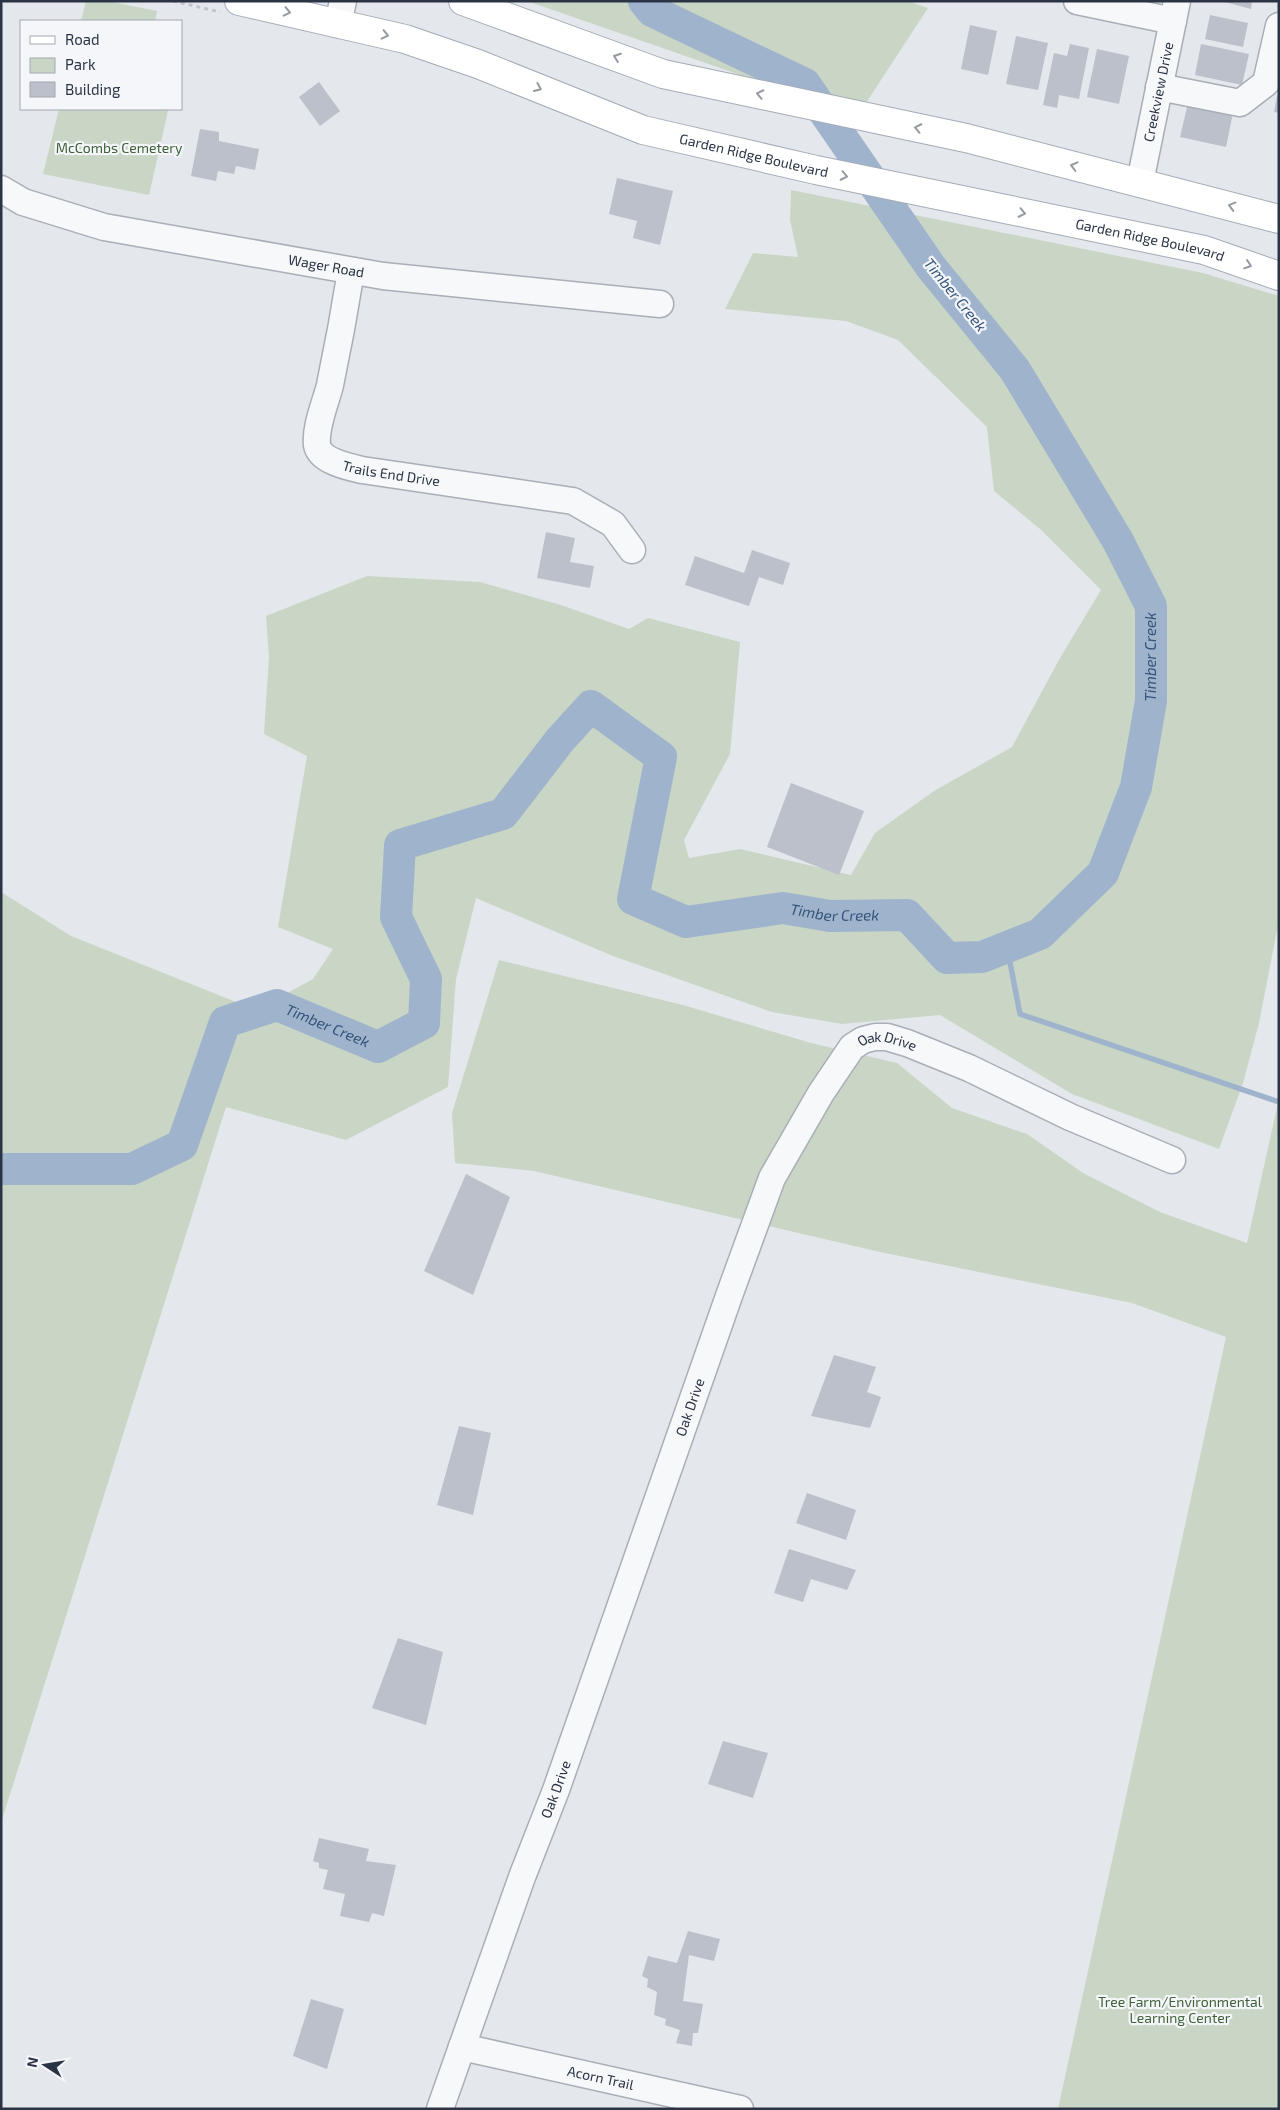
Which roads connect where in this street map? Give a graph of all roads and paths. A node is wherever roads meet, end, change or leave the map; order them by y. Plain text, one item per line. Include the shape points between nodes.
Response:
1 (240, 1) edge
2 (463, 1) edge
3 (1077, 1) edge
4 (1175, 11) edge
5 (340, 12) edge
6 (1279, 26) edge
7 (1159, 87) junction
8 (1140, 182) junction
9 (1, 188) edge
10 (1279, 219) edge
11 (351, 271) junction
12 (1279, 276) edge
13 (660, 304) dead end
14 (632, 550) dead end
15 (1172, 1160) dead end
16 (462, 2047) junction
17 (440, 2109) edge
18 (740, 2109) edge

1 -> 5 main road, Garden Ridge Boulevard
8 -> 2 main road via 966,138 662,74
3 - 4 street
4 - 7 street, Creekview Drive
5 -> 12 main road, Garden Ridge Boulevard via 643,130 974,204 1204,250
6 - 7 street via 1266,83 1240,103
7 - 8 street, Creekview Drive
10 -> 8 main road
9 - 11 street, Wager Road via 23,202 104,227
11 - 13 street, Wager Road
11 - 14 street, Trails End Drive via 317,445 324,455 362,470 573,501 613,524
15 - 16 street, Oak Drive via 906,1043 875,1037 852,1047 772,1178 566,1763
16 - 17 street, Oak Drive
16 - 18 street, Acorn Trail

